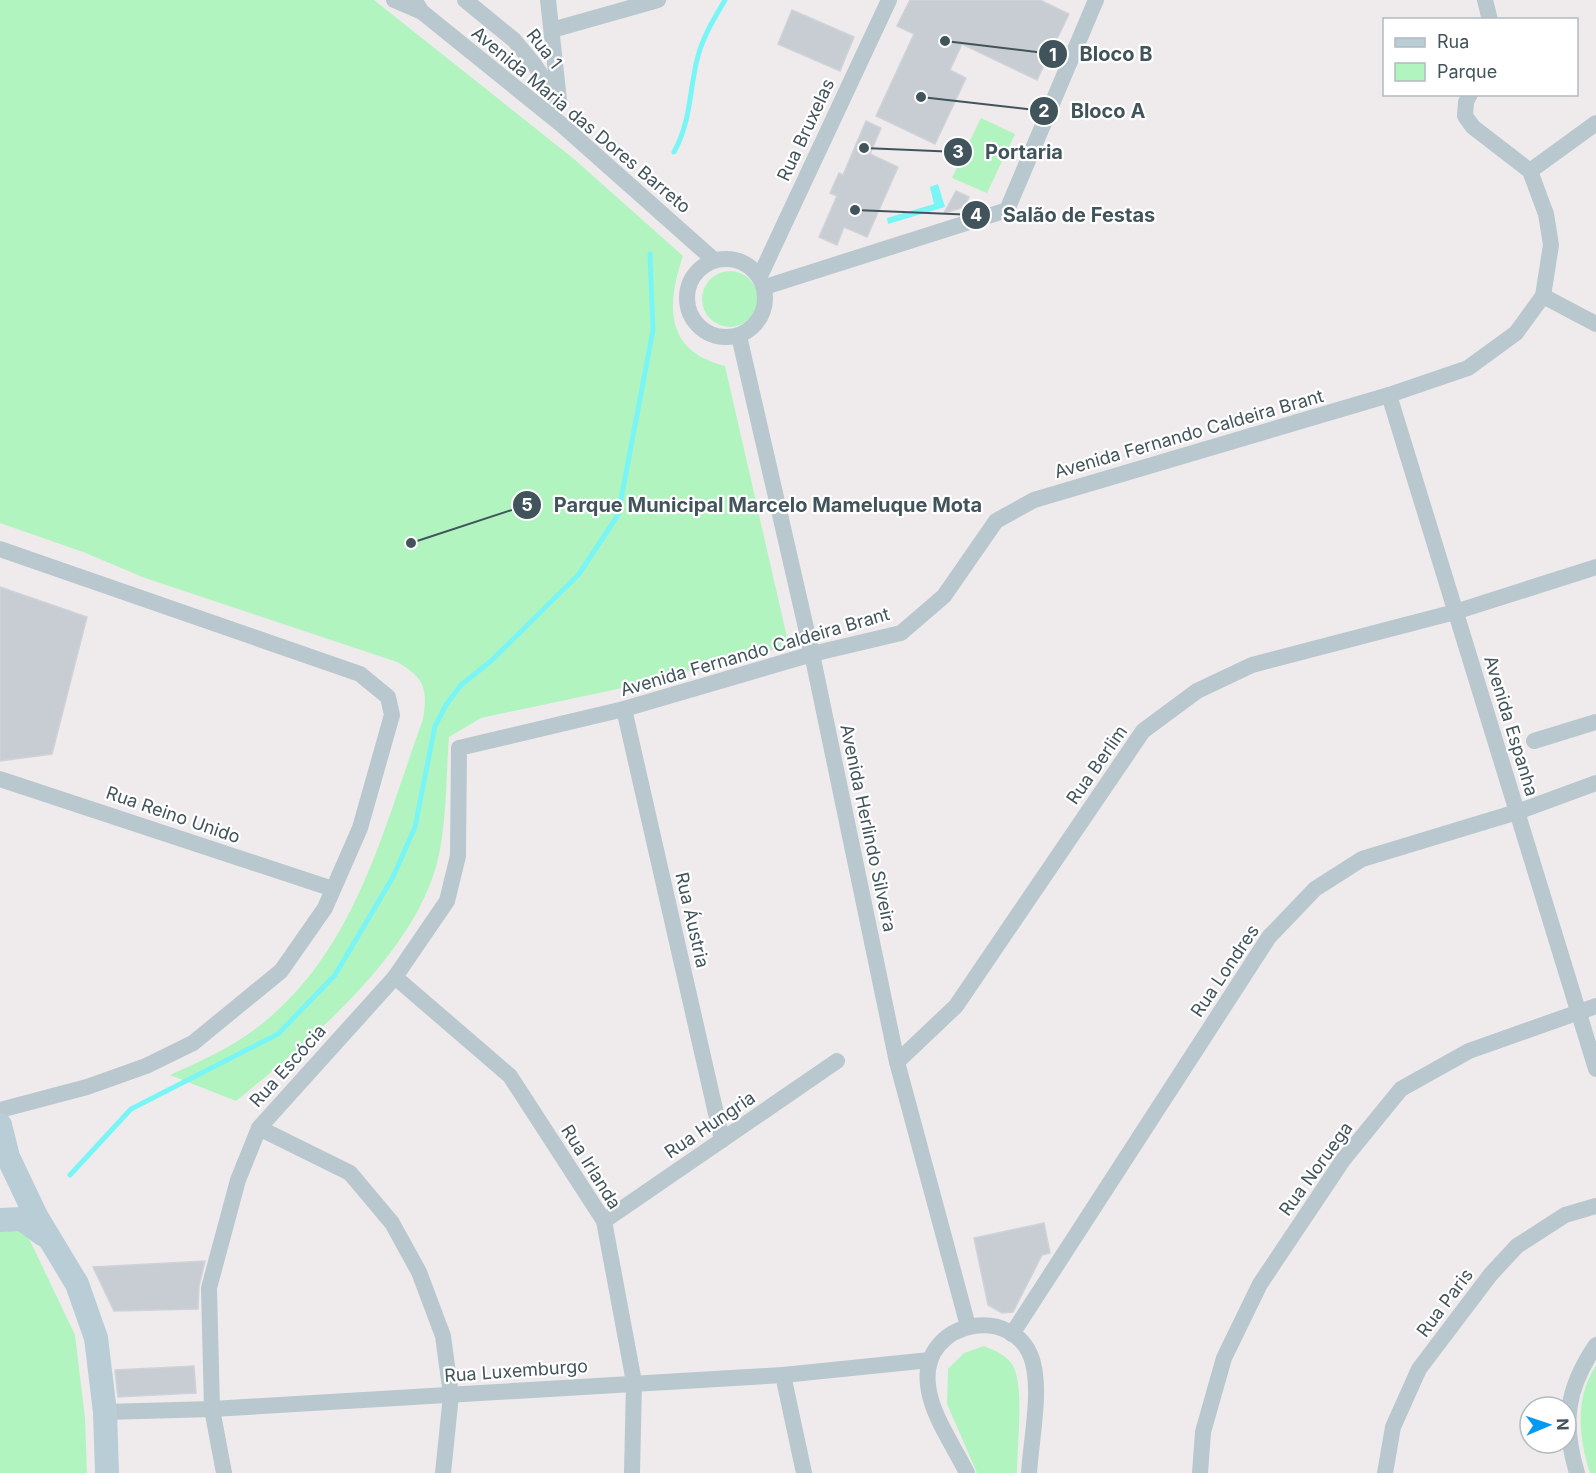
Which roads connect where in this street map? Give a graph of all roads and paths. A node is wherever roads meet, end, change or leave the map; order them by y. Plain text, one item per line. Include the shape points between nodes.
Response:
1 (394, 0) edge
2 (465, 0) edge
3 (548, 0) edge
4 (658, 0) edge
5 (889, 0) edge
6 (1096, 0) edge
7 (1485, 0) edge
8 (418, 6) edge
9 (1490, 18) edge
10 (552, 30) junction
11 (1469, 96) edge
12 (560, 104) junction
13 (1596, 123) edge
14 (562, 124) junction
15 (1530, 171) junction
16 (714, 260) junction
17 (762, 282) junction
18 (1543, 296) junction
19 (1596, 324) edge
20 (739, 336) junction
21 (1389, 395) junction
22 (0, 549) edge
23 (1596, 567) edge
24 (1455, 612) junction
25 (812, 654) junction
26 (624, 709) junction
27 (1596, 722) edge
28 (1534, 741) dead end
29 (459, 748) joint
30 (0, 778) edge
31 (1596, 783) edge
32 (1517, 812) junction
33 (333, 890) junction
34 (395, 977) junction
35 (1596, 1006) edge
36 (1578, 1012) junction
37 (837, 1061) dead end
38 (897, 1062) junction
39 (1596, 1069) edge
40 (0, 1110) edge
41 (0, 1125) edge
42 (259, 1128) junction
43 (722, 1140) junction
44 (1596, 1206) edge
45 (0, 1220) edge
46 (604, 1221) junction
47 (51, 1240) junction
48 (968, 1326) junction
49 (1012, 1334) junction
50 (1596, 1345) edge
51 (930, 1360) junction
52 (783, 1375) junction
53 (634, 1382) junction
54 (451, 1395) junction
55 (212, 1409) junction
56 (105, 1412) junction
57 (107, 1473) edge
58 (224, 1473) edge
59 (443, 1473) edge
60 (632, 1473) edge
61 (804, 1473) edge
62 (967, 1473) edge
63 (1029, 1473) edge
64 (1200, 1473) edge
65 (1385, 1473) edge
66 (1577, 1473) edge

1 - 8 street, Avenida Maria das Dores Barreto
2 - 12 street, Rua 1 via 513,40
3 - 10 street
4 - 10 street
5 - 17 street, Rua Bruxelas
6 - 17 street via 1007,210
7 - 9 street
8 - 14 street, Avenida Maria das Dores Barreto
10 - 12 street
11 - 15 street via 1465,116 1473,128
12 - 14 street
13 - 15 street
14 - 16 street, Avenida Maria das Dores Barreto
15 - 18 street via 1546,214 1551,245
16 - 17 street via 739,260 751,267
16 - 20 street via 698,271 688,286 689,311 704,331 715,336
17 - 20 street via 764,311 750,330
18 - 19 street
18 - 21 street, Avenida Fernando Caldeira Brant via 1516,333 1468,368
20 - 25 street, Avenida Herlindo Silveira
21 - 24 street, Avenida Espanha
21 - 25 street, Avenida Fernando Caldeira Brant via 1034,500 996,521 944,596 901,633
22 - 33 street via 360,674 388,697 392,715 388,734 360,828
23 - 24 street, Rua Berlim
24 - 32 street, Avenida Espanha
24 - 38 street, Rua Berlim via 1252,665 1197,691 1143,731 956,1006
25 - 26 street, Avenida Fernando Caldeira Brant
25 - 38 street, Avenida Herlindo Silveira
26 - 29 street, Avenida Fernando Caldeira Brant
26 - 43 street, Rua Áustria
27 - 28 street
29 - 34 street, Rua Escócia via 458,856 447,901
30 - 33 street, Rua Reino Unido
31 - 32 street, Rua Londres
32 - 36 street, Avenida Espanha
32 - 49 street, Rua Londres via 1362,859 1316,889 1269,937
33 - 40 street via 281,971 193,1042 146,1066 87,1087
34 - 42 street, Rua Escócia
34 - 46 street, Rua Irlanda via 510,1076
35 - 36 street, Rua Noruega
36 - 39 street, Avenida Espanha
36 - 64 street, Rua Noruega via 1469,1052 1401,1089 1343,1160 1260,1284 1224,1358 1203,1432
37 - 43 street, Rua Hungria
38 - 48 street, Avenida Herlindo Silveira
41 - 47 street via 8,1157
42 - 54 street via 350,1173 392,1223 419,1272 443,1336
42 - 55 street, Rua Escócia via 238,1180 208,1288
43 - 46 street, Rua Hungria
44 - 65 street, Rua Paris via 1565,1215 1517,1246 1491,1274 1419,1369 1393,1427
45 - 47 street via 22,1219
46 - 53 street, Rua Irlanda
47 - 56 street via 78,1284 96,1338
48 - 49 street via 988,1325
48 - 51 street via 949,1334
49 - 63 street via 1033,1361 1036,1380
50 - 66 street via 1580,1369 1569,1406 1569,1444
51 - 52 street, Rua Luxemburgo
51 - 62 street via 930,1397
52 - 53 street, Rua Luxemburgo
52 - 61 street
53 - 54 street, Rua Luxemburgo
53 - 60 street, Rua Irlanda
54 - 55 street, Rua Luxemburgo
54 - 59 street
55 - 56 street, Rua Luxemburgo
55 - 58 street, Rua Escócia
56 - 57 street

